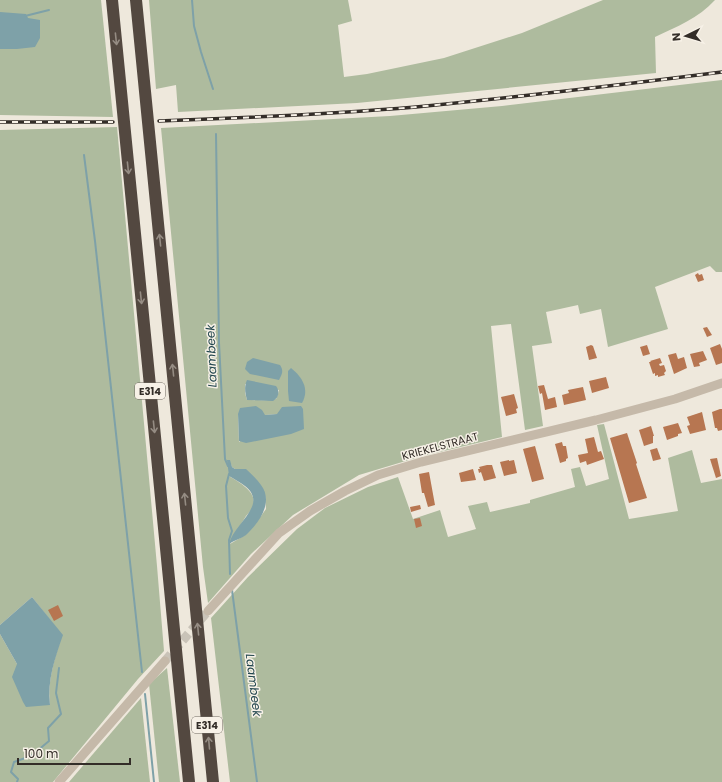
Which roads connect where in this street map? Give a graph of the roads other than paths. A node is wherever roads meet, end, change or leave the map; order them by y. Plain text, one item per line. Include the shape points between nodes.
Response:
1 (112, 0) edge
2 (136, 0) edge
3 (722, 383) edge
4 (208, 611) tunnel mouth
5 (165, 660) tunnel mouth
6 (59, 782) edge
7 (189, 782) edge
8 (213, 782) edge

1 -> 7 highway, E314
8 -> 2 highway, E314
3 - 4 street, KRIEKELSTRAAT via 675,399 378,475 310,510 279,533
5 - 6 street

